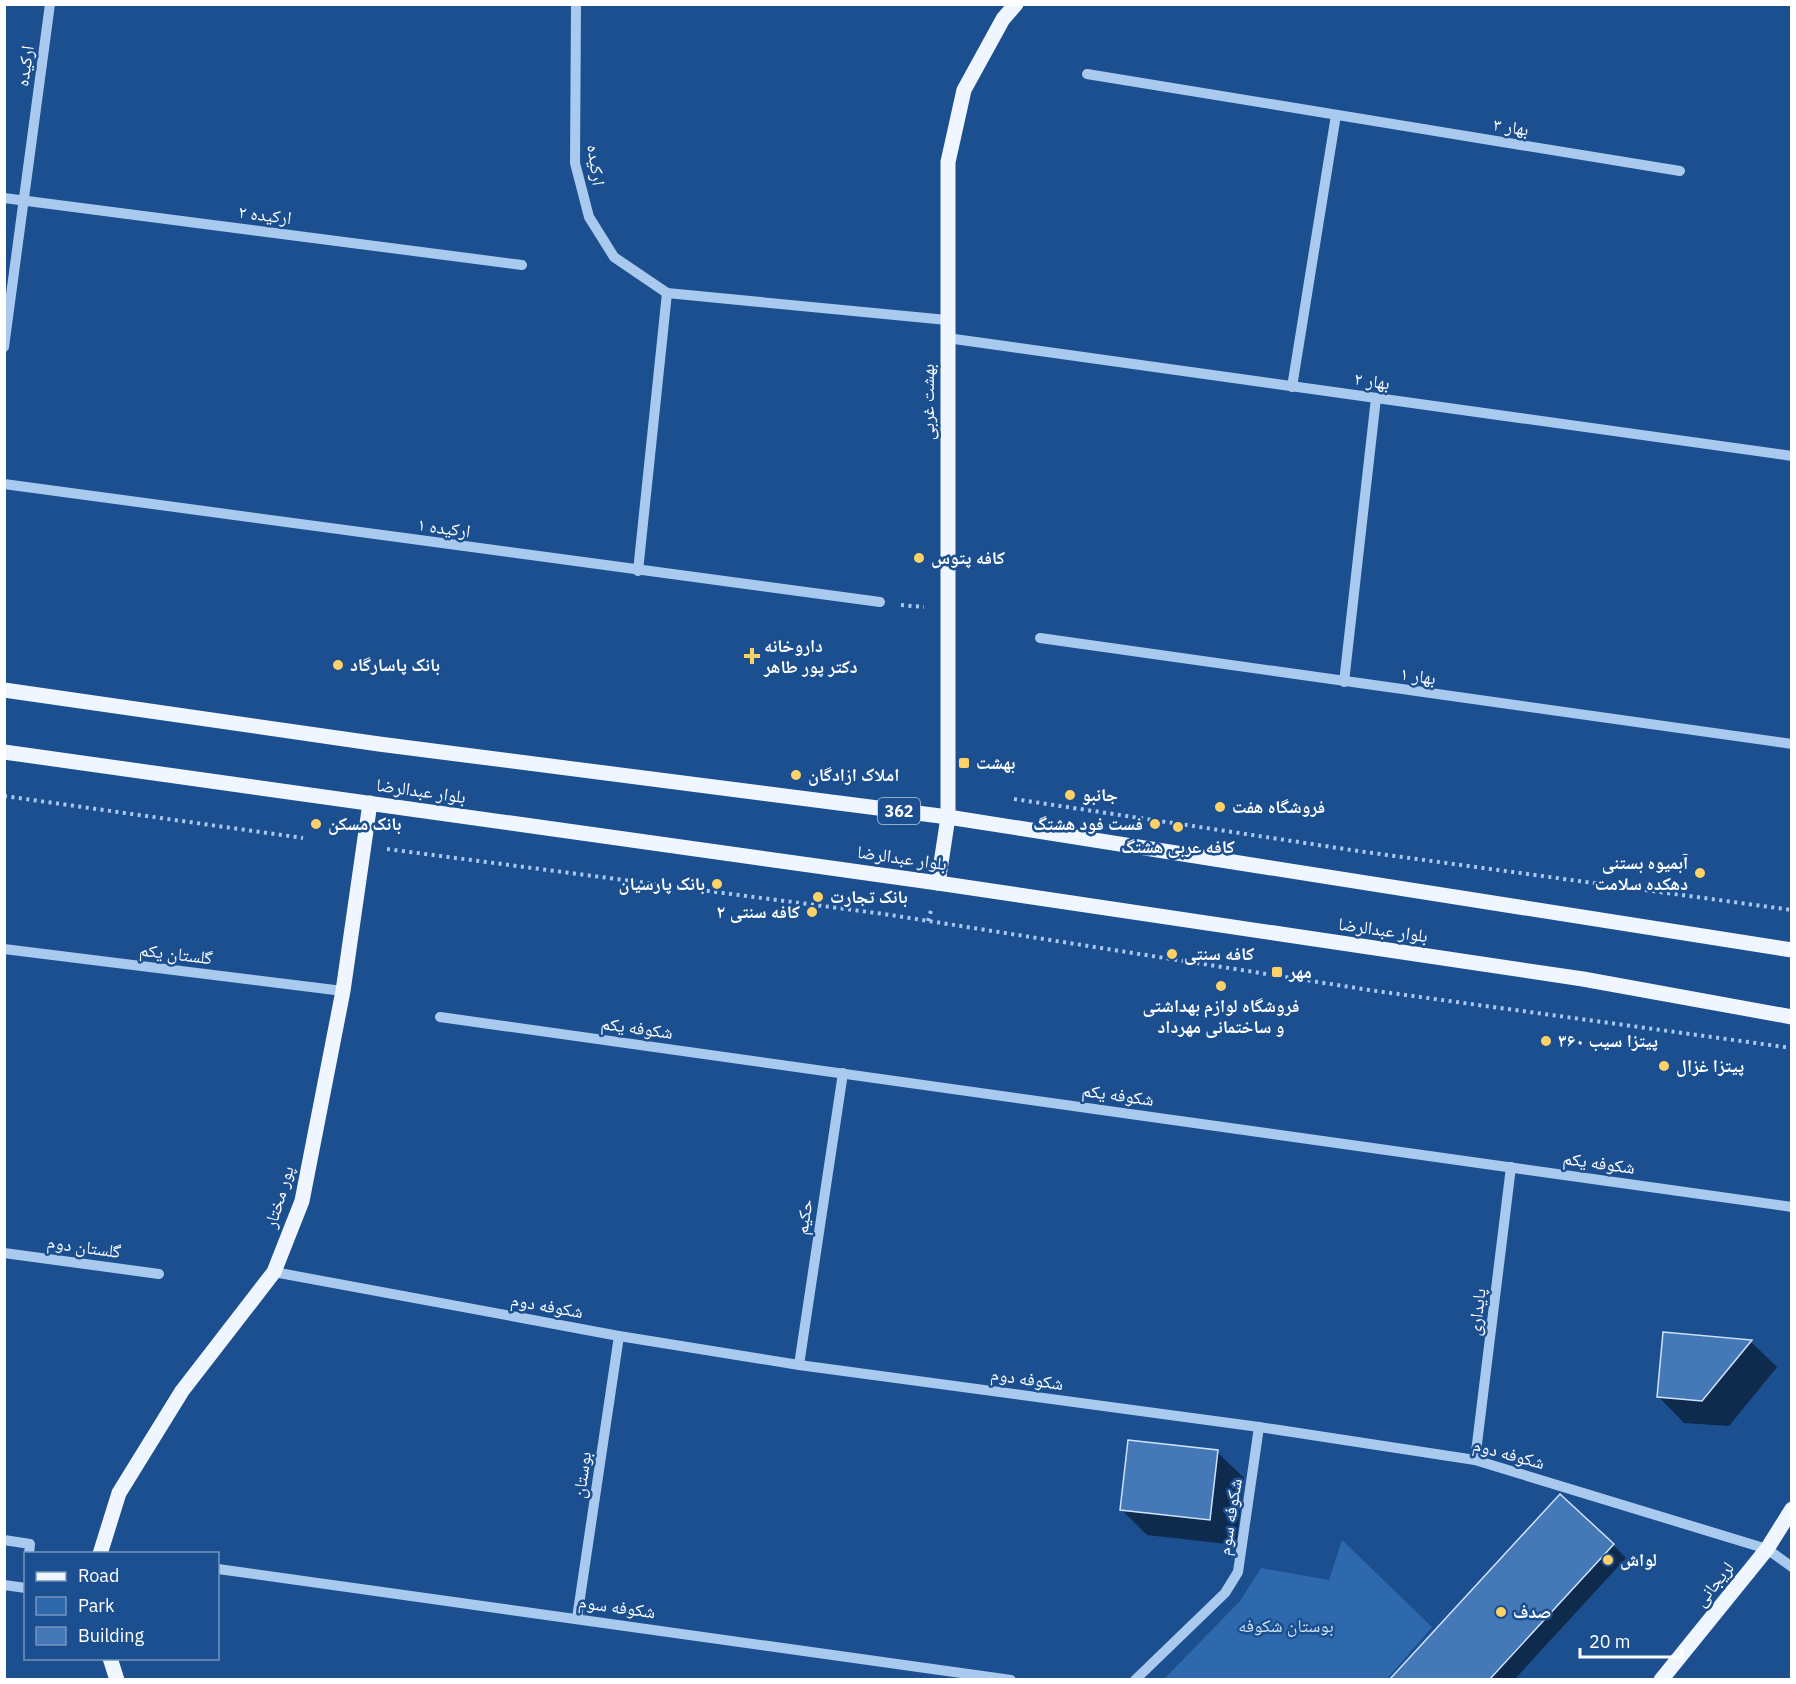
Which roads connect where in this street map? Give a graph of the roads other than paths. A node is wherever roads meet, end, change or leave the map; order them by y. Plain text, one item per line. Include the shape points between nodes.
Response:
1 (50, 4) edge
2 (576, 4) edge
3 (1016, 4) edge
4 (1087, 74) dead end
5 (1336, 115) junction
6 (1680, 171) dead end
7 (4, 198) edge
8 (24, 200) junction
9 (522, 265) dead end
10 (667, 293) junction
11 (947, 320) junction
12 (947, 338) junction
13 (4, 346) edge
14 (1293, 387) junction
15 (1377, 398) junction
16 (1791, 456) edge
17 (4, 484) edge
18 (639, 571) junction
19 (880, 602) road end
20 (1040, 638) dead end
21 (1344, 682) junction
22 (4, 690) edge
23 (1791, 744) edge
24 (4, 752) edge
25 (370, 803) junction
26 (948, 817) junction
27 (939, 883) junction
28 (4, 949) edge
29 (1791, 950) edge
30 (343, 991) junction
31 (440, 1017) dead end
32 (1791, 1017) edge
33 (843, 1073) junction
34 (1511, 1167) junction
35 (1791, 1207) edge
36 (4, 1253) edge
37 (274, 1272) junction
38 (159, 1274) dead end
39 (619, 1336) junction
40 (799, 1365) junction
41 (1259, 1427) junction
42 (1475, 1460) junction
43 (1791, 1509) edge
44 (4, 1540) edge
45 (30, 1549) edge
46 (1767, 1549) junction
47 (101, 1552) edge
48 (1791, 1567) edge
49 (219, 1569) edge
50 (4, 1585) edge
51 (24, 1588) edge
52 (577, 1618) junction
53 (110, 1660) edge
54 (117, 1680) edge
55 (1011, 1680) edge
56 (1135, 1680) edge
57 (1661, 1680) edge

1 - 8 street, ارکیده
2 - 10 street, ارکیده via 575,164 589,217 614,257
3 - 11 main road, بهشت غربی via 1003,19 964,90 948,162
4 - 5 street, بهار ۳
5 - 6 street, بهار ۳
5 - 14 street
7 - 8 street, ارکیده ۲
8 - 9 street, ارکیده ۲
8 - 13 street, ارکیده
10 - 11 street
10 - 18 street
11 - 12 main road, بهشت غربی
12 - 14 street, بهار ۲
12 - 26 main road, بهشت غربی
14 - 15 street, بهار ۲
15 - 16 street, بهار ۲
15 - 21 street
17 - 18 street, ارکیده ۱
18 - 19 street, ارکیده ۱
20 - 21 street, بهار ۱
21 - 23 street, بهار ۱
22 - 26 main road, 362 via 379,744
24 - 25 main road, بلوار عبدالرضا
25 - 27 main road, بلوار عبدالرضا
25 - 30 main road, پور مختار
26 - 27 main road, بهشت غربی
26 - 29 main road, 362
27 - 32 main road, بلوار عبدالرضا via 1583,979
28 - 30 street, گلستان یکم
30 - 37 main road, پور مختار via 302,1201
31 - 33 street, شکوفه یکم
33 - 34 street, شکوفه یکم
33 - 40 street, حکیم
34 - 35 street, شکوفه یکم
34 - 42 street, پایداری
36 - 38 street, گلستان دوم
37 - 39 street, شکوفه دوم
37 - 47 main road, پور مختار via 182,1391 119,1493
39 - 40 street, شکوفه دوم
39 - 52 street, بوستان
40 - 41 street, شکوفه دوم
41 - 42 street, شکوفه دوم
41 - 56 street, شکوفه سوم via 1238,1572 1225,1593
42 - 46 street, شکوفه دوم
43 - 46 main road, لریجانی
44 - 45 street
46 - 48 street, شکوفه دوم
46 - 57 main road, لریجانی
49 - 52 street, شکوفه سوم
50 - 51 street
52 - 55 street, شکوفه سوم
53 - 54 main road

